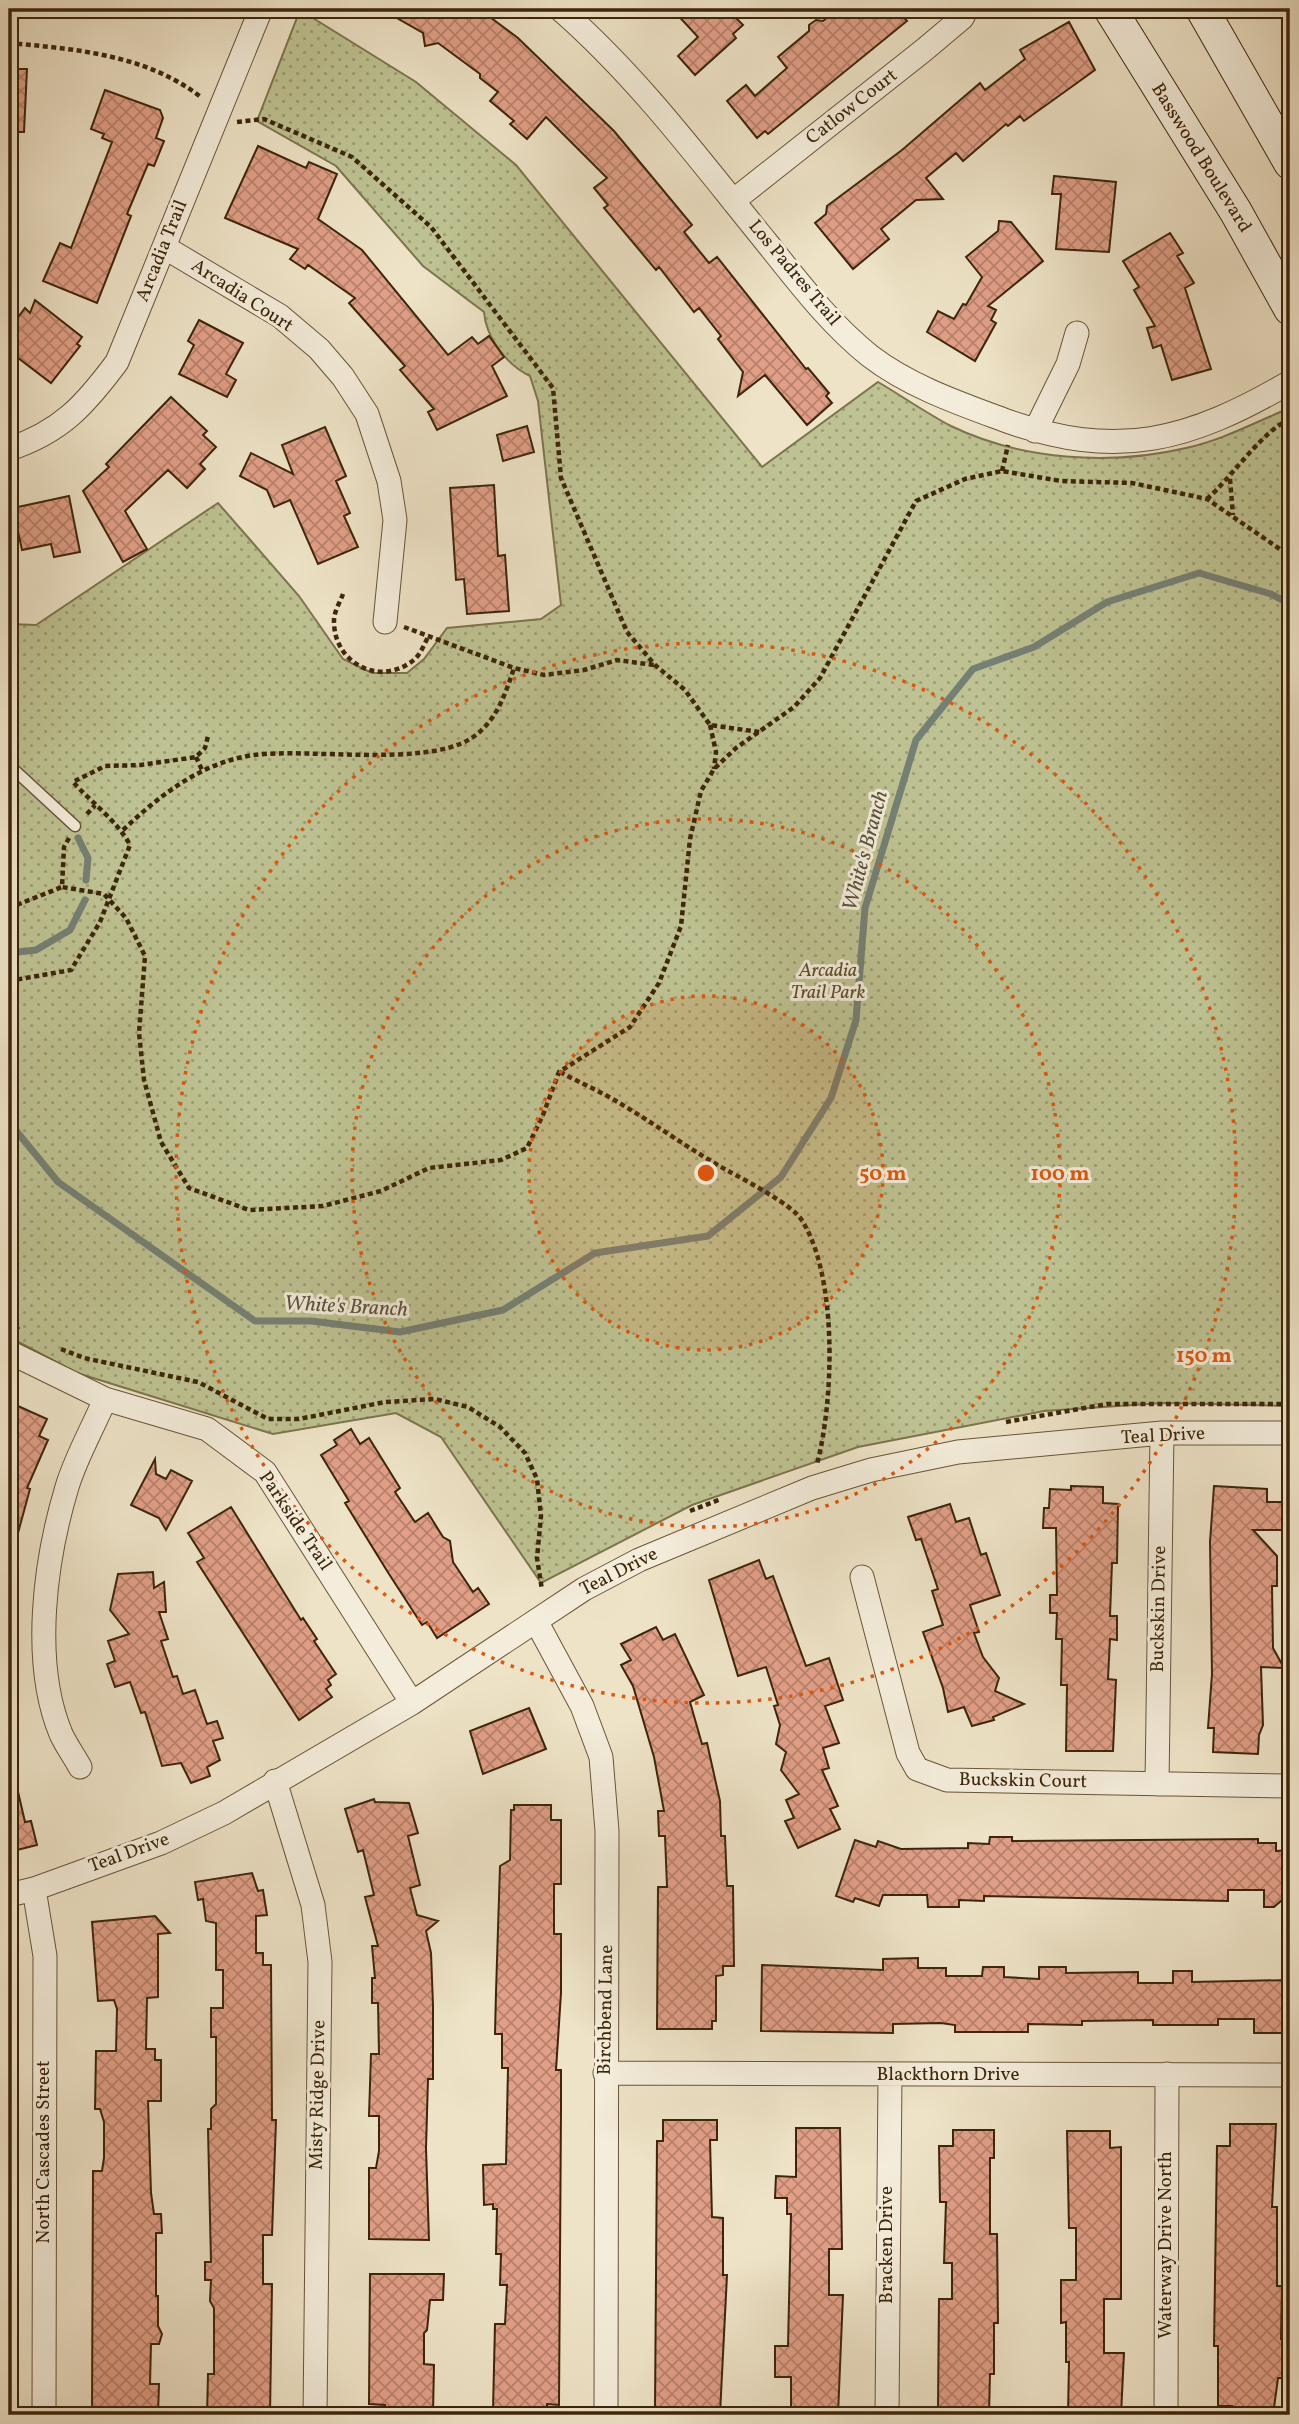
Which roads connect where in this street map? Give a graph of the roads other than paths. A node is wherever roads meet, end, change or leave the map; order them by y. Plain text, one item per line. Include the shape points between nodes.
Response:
1 (261, 9) edge
2 (560, 9) edge
3 (967, 9) edge
4 (1111, 9) edge
5 (1202, 9) edge
6 (1290, 163) edge
7 (733, 201) junction
8 (164, 247) junction
9 (1290, 309) edge
10 (1077, 332) dead end
11 (1290, 382) edge
12 (1035, 431) junction
13 (9, 449) edge
14 (385, 622) road end
15 (9, 765) edge
16 (75, 826) road end
17 (16, 1343) edge
18 (105, 1399) junction
19 (1162, 1433) junction
20 (1290, 1433) edge
21 (862, 1577) dead end
22 (545, 1615) junction
23 (412, 1703) junction
24 (79, 1767) dead end
25 (275, 1781) junction
26 (1157, 1784) junction
27 (1290, 1787) edge
28 (34, 1889) junction
29 (9, 1895) edge
30 (605, 2073) junction
31 (1167, 2074) junction
32 (890, 2075) junction
33 (1290, 2075) edge
34 (44, 2415) edge
35 (315, 2415) edge
36 (606, 2415) edge
37 (887, 2415) edge
38 (1166, 2415) edge

1 - 8 street, Arcadia Trail
2 - 7 street, Los Padres Trail via 636,81
3 - 7 street, Catlow Court via 924,50
4 - 9 main road, Basswood Boulevard
5 - 6 main road
7 - 12 street, Los Padres Trail via 829,319 872,357 954,402
8 - 13 street, Arcadia Trail via 117,362 88,401 38,440
8 - 14 street, Arcadia Court via 279,316 335,367 367,414 395,520
10 - 12 street via 1068,364
11 - 12 street, Los Padres Trail via 1235,412 1142,441 1088,442
15 - 16 lane
17 - 18 street, Parkside Trail
18 - 23 street, Parkside Trail via 207,1429 265,1472
18 - 24 street via 67,1485 50,1558 43,1633 47,1679 61,1734
19 - 20 street, Teal Drive
19 - 22 street, Teal Drive via 958,1452 871,1470 819,1486 639,1560
19 - 26 street, Buckskin Drive
21 - 26 street, Buckskin Court via 908,1753 917,1769 947,1780
22 - 23 street, Teal Drive
22 - 30 street, Birchbend Lane via 601,1757 607,1831
23 - 25 street, Teal Drive
25 - 28 street, Teal Drive via 224,1813 161,1843
25 - 35 street, Misty Ridge Drive via 313,1905 320,1962
26 - 27 street, Buckskin Court
28 - 29 street, Teal Drive
28 - 34 street, North Cascades Street via 45,1956
30 - 32 street, Blackthorn Drive
30 - 36 street, Birchbend Lane
31 - 32 street, Blackthorn Drive
31 - 33 street, Blackthorn Drive
31 - 38 street, Waterway Drive North
32 - 37 street, Bracken Drive

